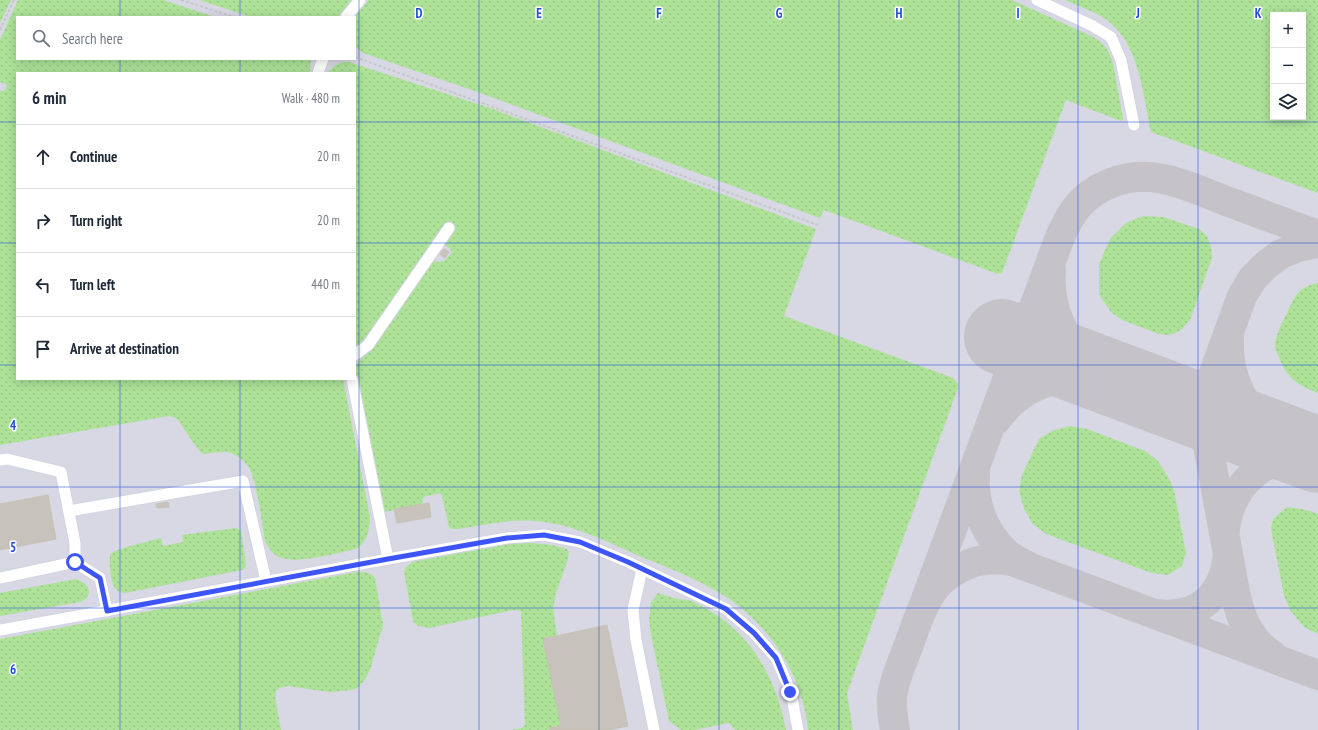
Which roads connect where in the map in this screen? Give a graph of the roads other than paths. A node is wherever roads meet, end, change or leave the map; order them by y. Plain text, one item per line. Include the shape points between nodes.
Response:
1 (360, 0) edge
2 (1037, 0) edge
3 (347, 16) edge
4 (323, 60) edge
5 (318, 72) edge
6 (1134, 125) dead end
7 (449, 228) dead end
8 (356, 354) edge
9 (352, 380) edge
10 (0, 460) edge
11 (69, 511) junction
12 (388, 559) junction
13 (75, 562) junction
14 (642, 569) junction
15 (0, 578) edge
16 (266, 581) junction
17 (107, 611) junction
18 (0, 630) edge
19 (654, 730) edge
20 (798, 730) edge

1 - 3 lane
2 - 6 lane via 1111,37 1121,60
4 - 5 lane
7 - 8 lane via 368,345
9 - 12 lane
10 - 11 lane via 7,459 62,472
11 - 13 lane via 75,543
11 - 16 lane via 244,481
12 - 14 lane via 507,538 544,535 580,542
12 - 16 lane
13 - 15 lane
13 - 17 lane via 100,578
14 - 19 lane via 633,610 636,640
14 - 20 lane via 726,609 754,633 776,658 790,692
16 - 17 lane
17 - 18 lane

